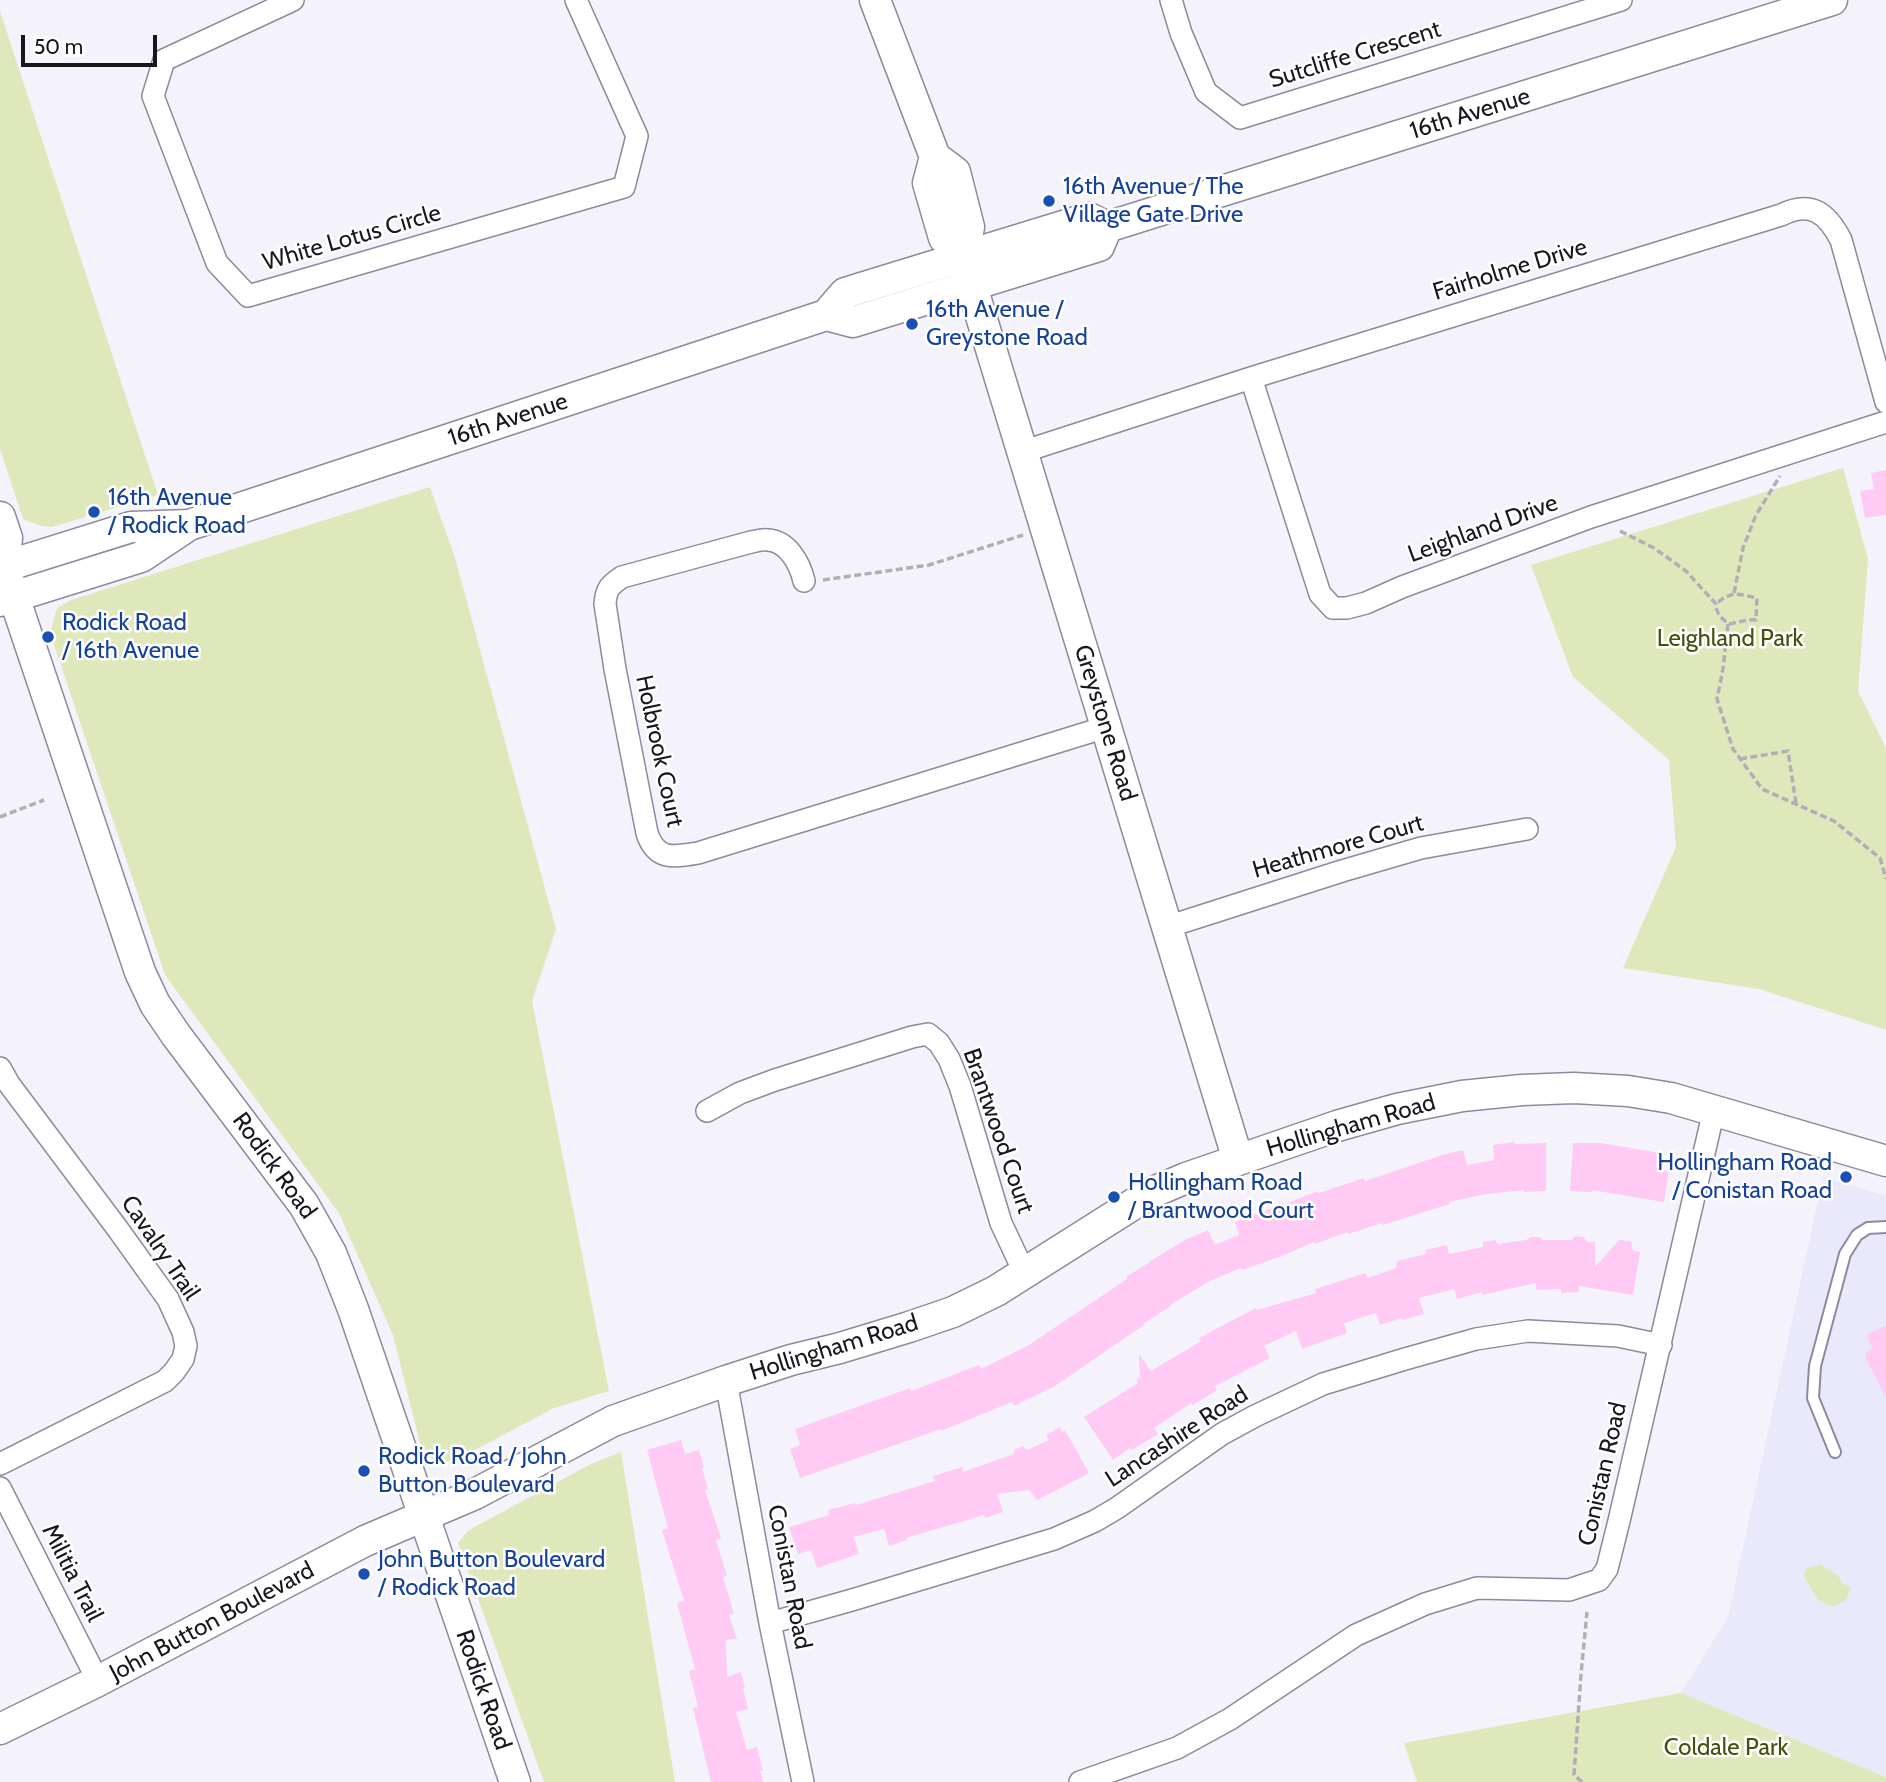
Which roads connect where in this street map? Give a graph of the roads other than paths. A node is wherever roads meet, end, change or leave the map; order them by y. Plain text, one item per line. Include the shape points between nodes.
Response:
1 (293, 0) edge
2 (576, 0) edge
3 (875, 0) edge
4 (1171, 0) edge
5 (1621, 0) edge
6 (1832, 0) edge
7 (1107, 227) junction
8 (963, 257) junction
9 (972, 286) junction
10 (826, 315) junction
11 (1251, 378) junction
12 (1886, 402) edge
13 (1886, 422) edge
14 (1022, 452) junction
15 (0, 517) edge
16 (189, 525) junction
17 (1, 566) edge
18 (804, 581) road end
19 (7, 599) edge
20 (1106, 727) junction
21 (1527, 829) dead end
22 (1167, 927) junction
23 (0, 1068) edge
24 (1714, 1110) junction
25 (706, 1111) dead end
26 (1238, 1160) junction
27 (1886, 1161) edge
28 (1886, 1227) edge
29 (1024, 1272) junction
30 (1661, 1345) junction
31 (726, 1381) junction
32 (1835, 1452) dead end
33 (0, 1464) edge
34 (0, 1488) edge
35 (424, 1516) junction
36 (770, 1623) junction
37 (98, 1681) junction
38 (0, 1728) edge
39 (515, 1782) edge
40 (803, 1782) edge
41 (1081, 1782) edge

1 - 2 street, White Lotus Circle via 164,60 153,96 216,263 248,296 624,187 637,136
3 - 8 main road via 935,157 928,183 944,238
4 - 5 street, Sutcliffe Crescent via 1206,92 1240,118
6 - 7 main road, 16th Avenue
7 - 8 main road, 16th Avenue via 1089,218
7 - 9 main road, 16th Avenue via 1100,246
8 - 9 main road, Greystone Road
8 - 10 main road, 16th Avenue via 845,293
9 - 10 main road, 16th Avenue via 853,322
9 - 14 main road, Greystone Road
10 - 16 main road, 16th Avenue
11 - 12 street, Fairholme Drive via 1792,209 1806,209 1825,215 1840,240
11 - 13 street, Leighland Drive via 1320,594 1333,607 1347,608 1591,517
11 - 14 street, Fairholme Drive
14 - 20 main road, Greystone Road
15 - 17 main road, Rodick Road via 7,538
16 - 17 main road, 16th Avenue via 131,527
16 - 19 main road, 16th Avenue via 141,556
17 - 19 main road, Rodick Road
18 - 20 street, Holbrook Court via 794,556 770,539 622,577 606,593 615,669 647,833 657,852 698,853
19 - 35 main road, Rodick Road via 147,989 321,1234 342,1278
20 - 22 main road, Greystone Road
21 - 22 street, Heathmore Court via 1421,848
22 - 26 main road, Greystone Road
23 - 33 street, Cavalry Trail via 168,1299 186,1346 183,1359 165,1381
24 - 26 main road, Hollingham Road via 1628,1091 1574,1088 1462,1096 1396,1109
24 - 27 main road, Hollingham Road
24 - 30 street, Conistan Road
25 - 29 street, Brantwood Court via 775,1080 928,1034 950,1059 1001,1223
26 - 29 main road, Hollingham Road via 1150,1194
28 - 32 lane via 1868,1228 1857,1235 1845,1254 1815,1366 1813,1398
29 - 31 main road, Hollingham Road via 953,1312
30 - 36 street, Lancashire Road via 1618,1336 1528,1331 1476,1339 1323,1384 1222,1434 1117,1508 1054,1539
30 - 41 street, Conistan Road via 1607,1569 1599,1580 1569,1590 1477,1588 1425,1604 1356,1635 1230,1719 1177,1748
31 - 35 main road, Hollingham Road via 613,1421
31 - 36 street, Conistan Road
34 - 37 street, Militia Trail
35 - 37 main road, John Button Boulevard via 365,1541
35 - 39 main road, Rodick Road
36 - 40 street, Conistan Road
37 - 38 main road, John Button Boulevard

